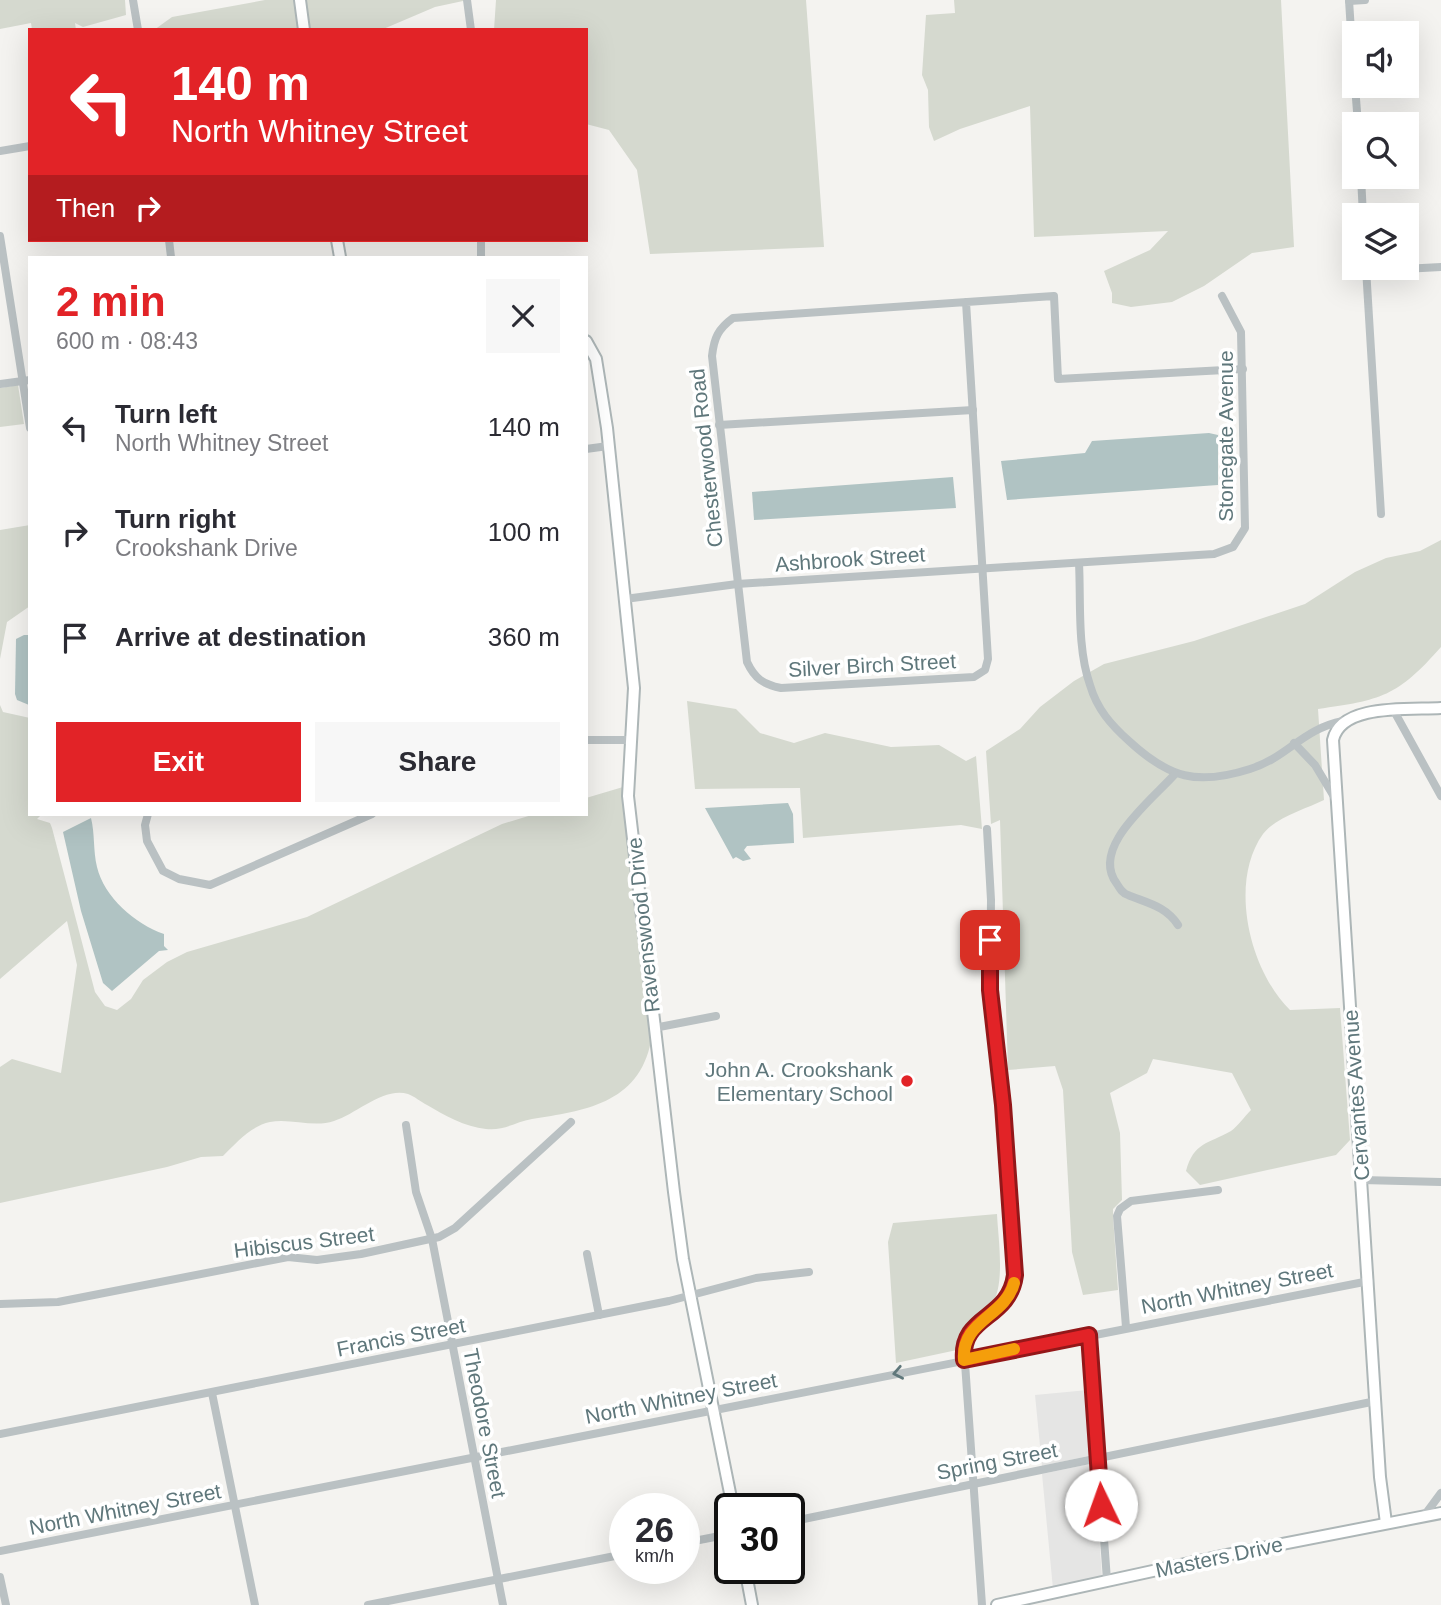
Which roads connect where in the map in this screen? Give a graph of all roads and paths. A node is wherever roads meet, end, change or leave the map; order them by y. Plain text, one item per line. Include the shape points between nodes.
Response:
1 (133, 0) edge
2 (300, 0) edge
3 (467, 0) edge
4 (1365, 0) edge
5 (1349, 1) edge
6 (1350, 21) edge
7 (138, 28) edge
8 (304, 28) edge
9 (471, 28) edge
10 (28, 146) edge
11 (0, 150) edge
12 (0, 236) edge
13 (1441, 267) edge
14 (1419, 268) edge
15 (1367, 280) edge
16 (1222, 296) dead end
17 (967, 302) junction
18 (588, 345) edge
19 (1243, 369) junction
20 (26, 380) edge
21 (0, 384) edge
22 (28, 404) edge
23 (973, 410) junction
24 (719, 425) junction
25 (608, 446) junction
26 (588, 449) edge
27 (1381, 514) dead end
28 (1079, 563) junction
29 (982, 568) junction
30 (737, 584) junction
31 (625, 599) junction
32 (1441, 708) edge
33 (1394, 711) junction
34 (1343, 721) junction
35 (588, 740) edge
36 (632, 740) junction
37 (1294, 743) junction
38 (1175, 774) junction
39 (1441, 796) edge
40 (1337, 802) junction
41 (147, 816) edge
42 (367, 816) edge
43 (987, 829) dead end
44 (1178, 925) dead end
45 (716, 1016) dead end
46 (654, 1028) junction
47 (571, 1122) dead end
48 (406, 1125) dead end
49 (1362, 1180) junction
50 (1441, 1182) edge
51 (1218, 1190) dead end
52 (432, 1239) junction
53 (587, 1254) dead end
54 (808, 1272) dead end
55 (1369, 1281) junction
56 (691, 1296) junction
57 (0, 1304) edge
58 (599, 1315) junction
59 (1126, 1328) junction
60 (1089, 1335) junction
61 (452, 1344) junction
62 (964, 1360) junction
63 (212, 1393) junction
64 (1376, 1401) junction
65 (714, 1410) junction
66 (0, 1434) edge
67 (474, 1458) junction
68 (1098, 1458) junction
69 (973, 1483) junction
70 (730, 1493) edge
71 (1441, 1493) edge
72 (235, 1505) junction
73 (1441, 1513) edge
74 (1424, 1516) junction
75 (805, 1519) edge
76 (1386, 1523) junction
77 (0, 1551) edge
78 (609, 1557) edge
79 (0, 1577) edge
80 (498, 1580) junction
81 (1107, 1580) junction
82 (748, 1584) edge
83 (6, 1605) edge
84 (254, 1605) edge
85 (368, 1605) edge
86 (503, 1605) edge
87 (752, 1605) edge
88 (982, 1605) edge
89 (997, 1605) edge

1 - 7 street
2 - 8 street
3 - 9 street
4 - 5 street
5 - 6 street
10 - 11 street
12 - 20 street
13 - 14 street
15 - 27 street
16 - 19 street, Stonegate Avenue via 1241,332
17 - 19 street, Chesterwood Road via 1054,296 1058,379
17 - 23 street, Silver Birch Street
17 - 24 street, Chesterwood Road via 733,318 720,327 714,342
18 - 25 street, Ravenswood Drive via 596,359
19 - 28 street, Stonegate Avenue via 1245,528 1233,547 1214,554
20 - 21 street
20 - 22 street
23 - 24 street
23 - 29 street, Silver Birch Street
24 - 30 street, Chesterwood Road
25 - 26 street
25 - 31 street, Ravenswood Drive
28 - 29 street, Ashbrook Street
28 - 38 street via 1086,671 1098,706 1111,725 1151,762
29 - 30 street, Ashbrook Street
29 - 30 street, Silver Birch Street via 988,659 985,670 974,677 781,688 763,683 747,662
30 - 31 street, Ashbrook Street
31 - 36 street, Ravenswood Drive via 634,688
32 - 33 street
33 - 34 street via 1355,715
33 - 39 street
34 - 37 street via 1321,725
34 - 40 street, Cervantes Avenue via 1333,740
35 - 36 street
36 - 46 street, Ravenswood Drive via 628,796
37 - 38 street via 1269,762 1229,775 1207,779
37 - 40 street via 1315,765
38 - 44 street via 1115,840 1108,860 1110,875 1124,894 1152,903 1172,915
40 - 49 street, Cervantes Avenue
41 - 42 street via 147,842 163,871 210,885
43 - 62 street via 990,990 1015,1275 1003,1306 968,1335
45 - 46 street
46 - 56 street, Ravenswood Drive
47 - 52 street, Hibiscus Street via 456,1228
48 - 52 street, Theodore Street via 416,1192
49 - 50 street
49 - 55 street, Cervantes Avenue
51 - 59 street via 1131,1201 1119,1209
52 - 57 street, Hibiscus Street via 339,1258 288,1257 58,1303
52 - 61 street, Theodore Street
53 - 58 street
54 - 56 street, Francis Street via 756,1278
55 - 59 street, North Whitney Street
55 - 64 street, Cervantes Avenue
56 - 58 street, Francis Street
56 - 65 street, Ravenswood Drive
58 - 61 street, Francis Street
59 - 60 street, North Whitney Street
60 - 62 street, North Whitney Street
60 - 68 street
61 - 63 street, Francis Street
61 - 67 street, Theodore Street
62 -> 65 street, North Whitney Street
62 - 69 street
63 - 66 street, Francis Street
63 - 72 street
64 - 68 street, Spring Street
64 - 76 street, Cervantes Avenue
65 - 67 street, North Whitney Street
65 - 70 street, Ravenswood Drive
67 - 72 street, North Whitney Street
67 - 80 street, Theodore Street
68 - 69 street, Spring Street
68 - 81 street
69 - 75 street, Spring Street
69 - 88 street
71 - 74 street
72 - 77 street, North Whitney Street
72 - 84 street
73 - 74 street, Masters Drive
74 - 76 street, Masters Drive
76 - 81 street, Masters Drive
78 - 80 street
79 - 83 street
80 - 85 street
80 - 86 street, Theodore Street
81 - 89 street, Masters Drive
82 - 87 street

